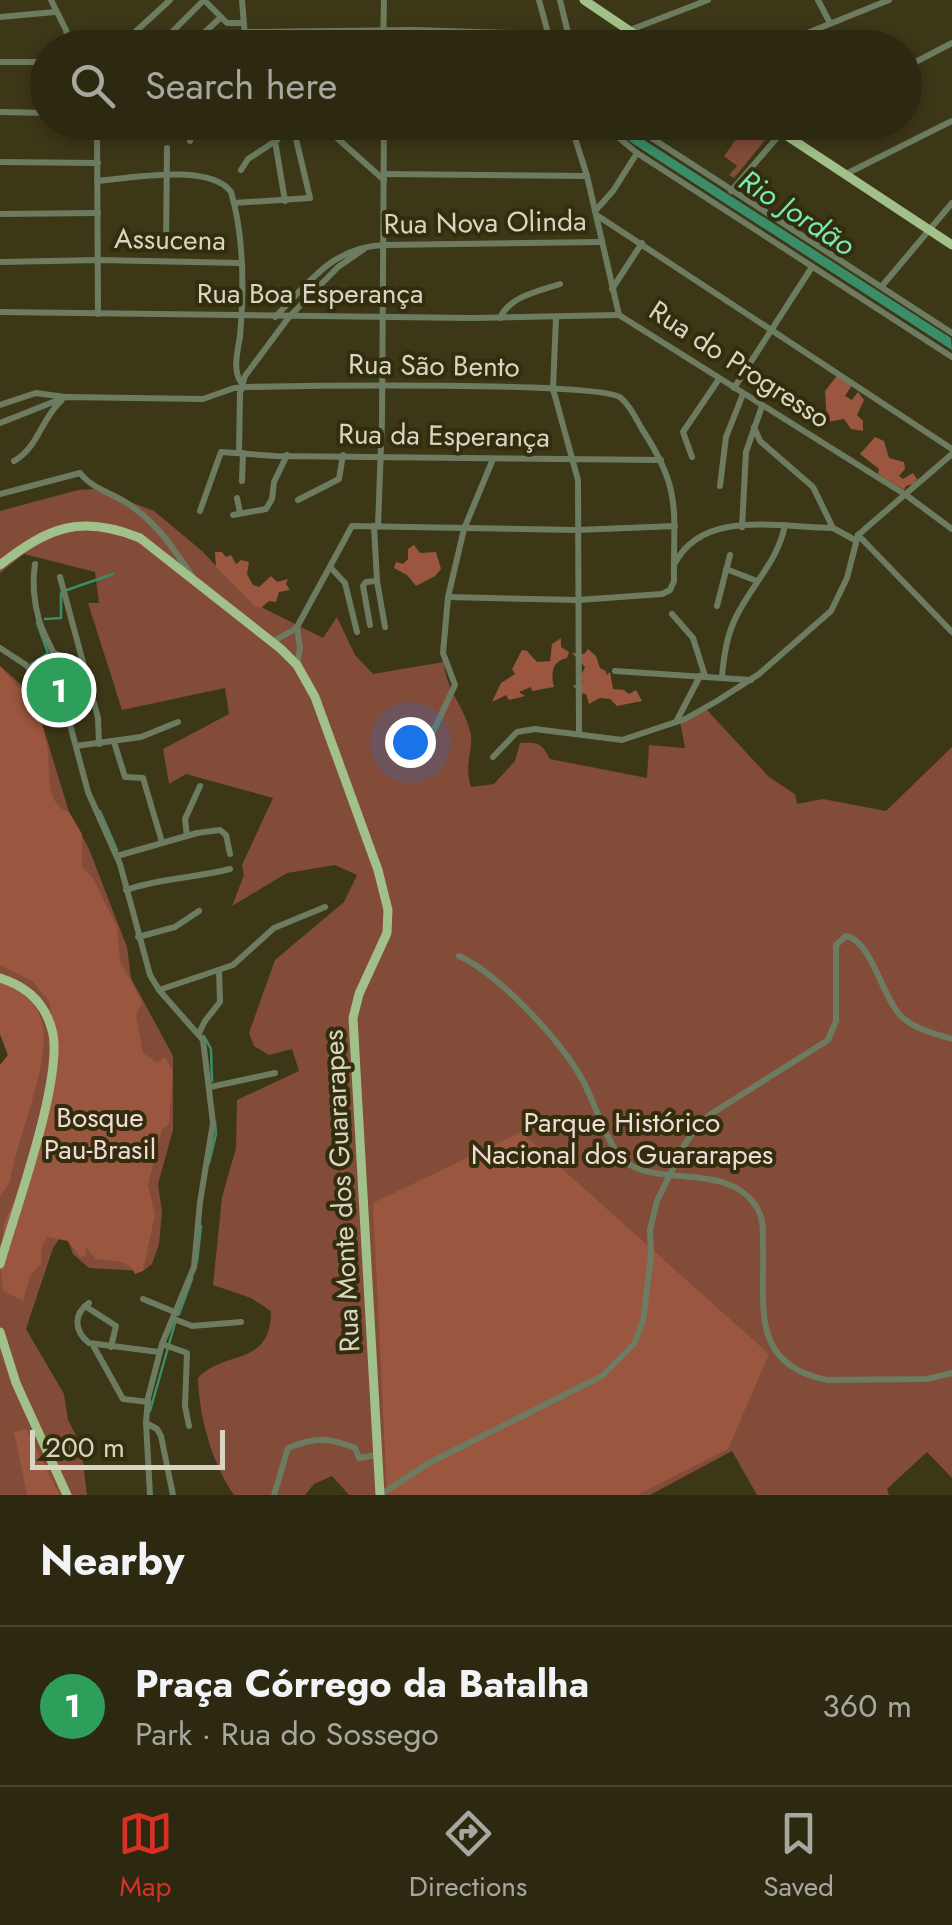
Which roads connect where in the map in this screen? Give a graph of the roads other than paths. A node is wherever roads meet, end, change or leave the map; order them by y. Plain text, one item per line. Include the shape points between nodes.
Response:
1 (51, 0) edge
2 (170, 0) edge
3 (204, 0) edge
4 (242, 0) edge
5 (384, 0) edge
6 (539, 0) edge
7 (560, 0) edge
8 (584, 0) edge
9 (708, 0) edge
10 (818, 0) edge
11 (888, 0) edge
12 (54, 12) junction
13 (0, 17) edge
14 (221, 18) junction
15 (830, 23) junction
16 (243, 28) junction
17 (65, 30) edge
18 (136, 30) edge
19 (174, 30) edge
20 (208, 30) edge
21 (313, 30) edge
22 (383, 30) edge
23 (545, 30) edge
24 (567, 30) edge
25 (628, 30) joint
26 (813, 30) edge
27 (952, 43) edge
28 (922, 59) edge
29 (0, 62) edge
30 (30, 62) edge
31 (0, 112) edge
32 (30, 113) edge
33 (952, 121) edge
34 (922, 136) edge
35 (97, 140) edge
36 (275, 140) joint
37 (296, 140) edge
38 (340, 140) edge
39 (384, 140) edge
40 (576, 140) edge
41 (621, 140) edge
42 (654, 140) edge
43 (773, 140) edge
44 (792, 140) edge
45 (914, 140) edge
46 (167, 148) dead end
47 (636, 153) junction
48 (0, 162) edge
49 (98, 163) junction
50 (242, 170) dead end
51 (845, 175) junction
52 (164, 176) junction
53 (587, 176) junction
54 (384, 177) junction
55 (97, 180) junction
56 (731, 191) junction
57 (286, 201) junction
58 (234, 202) junction
59 (952, 203) edge
60 (98, 213) junction
61 (596, 213) junction
62 (0, 214) edge
63 (930, 230) junction
64 (601, 242) junction
65 (642, 243) junction
66 (952, 244) edge
67 (384, 245) junction
68 (368, 246) junction
69 (166, 248) dead end
70 (99, 260) junction
71 (0, 262) edge
72 (241, 264) junction
73 (812, 267) junction
74 (560, 284) dead end
75 (882, 287) junction
76 (611, 290) junction
77 (0, 312) edge
78 (98, 314) junction
79 (384, 314) junction
80 (619, 315) junction
81 (242, 316) junction
82 (275, 317) junction
83 (289, 317) junction
84 (500, 318) junction
85 (556, 318) junction
86 (774, 330) junction
87 (952, 334) edge
88 (952, 357) edge
89 (720, 380) junction
90 (241, 384) junction
91 (382, 386) junction
92 (734, 388) junction
93 (554, 389) junction
94 (743, 394) junction
95 (66, 397) junction
96 (0, 405) edge
97 (762, 406) junction
98 (0, 423) edge
99 (754, 427) junction
100 (952, 452) edge
101 (241, 453) junction
102 (343, 455) junction
103 (381, 455) junction
104 (24, 456) junction
105 (287, 456) junction
106 (692, 457) dead end
107 (493, 459) junction
108 (662, 460) junction
109 (574, 461) junction
110 (14, 462) dead end
111 (24, 467) dead end
112 (242, 481) dead end
113 (720, 486) dead end
114 (0, 494) edge
115 (906, 496) junction
116 (236, 498) dead end
117 (298, 500) dead end
118 (200, 512) dead end
119 (785, 525) junction
120 (376, 526) junction
121 (674, 526) junction
122 (742, 527) junction
123 (834, 528) junction
124 (464, 529) junction
125 (577, 530) junction
126 (952, 530) edge
127 (856, 537) junction
128 (730, 555) dead end
129 (35, 564) dead end
130 (674, 564) junction
131 (0, 565) edge
132 (331, 568) junction
133 (726, 569) junction
134 (60, 577) dead end
135 (193, 578) junction
136 (377, 580) junction
137 (758, 582) junction
138 (448, 597) junction
139 (578, 600) junction
140 (717, 606) dead end
141 (672, 614) dead end
142 (370, 624) dead end
143 (385, 627) dead end
144 (297, 628) junction
145 (357, 632) dead end
146 (952, 632) edge
147 (272, 642) junction
148 (0, 648) edge
149 (56, 654) junction
150 (297, 665) junction
151 (33, 669) junction
152 (614, 671) dead end
153 (702, 676) junction
154 (722, 676) junction
155 (751, 680) junction
156 (66, 712) junction
157 (178, 722) dead end
158 (676, 722) junction
159 (580, 734) junction
160 (430, 738) dead end
161 (114, 742) junction
162 (99, 744) junction
163 (76, 746) junction
164 (494, 757) dead end
165 (200, 786) dead end
166 (188, 836) junction
167 (162, 842) junction
168 (230, 854) dead end
169 (117, 856) junction
170 (230, 870) dead end
171 (126, 890) junction
172 (325, 907) dead end
173 (199, 911) dead end
174 (138, 937) junction
175 (459, 956) dead end
176 (219, 970) junction
177 (0, 978) edge
178 (159, 990) junction
179 (199, 1033) junction
180 (952, 1039) edge
181 (274, 1073) dead end
182 (210, 1086) junction
183 (670, 1173) junction
184 (12, 1220) junction
185 (0, 1222) edge
186 (1, 1256) edge
187 (142, 1299) dead end
188 (175, 1316) junction
189 (242, 1322) dead end
190 (0, 1332) edge
191 (94, 1346) junction
192 (111, 1347) junction
193 (160, 1348) junction
194 (952, 1373) edge
195 (148, 1402) junction
196 (146, 1423) junction
197 (189, 1426) dead end
198 (378, 1455) junction
199 (67, 1495) edge
200 (150, 1495) edge
201 (173, 1495) edge
202 (274, 1495) edge
203 (380, 1495) edge

1 - 12 street
2 - 18 street
3 - 14 street
3 - 19 street
4 - 16 street
5 - 22 street
6 - 23 street
7 - 24 street
8 - 25 main road
9 - 25 street
10 - 15 street
11 - 15 street
12 - 13 street
12 - 17 street
14 - 16 street
14 - 20 street
15 - 26 street
16 - 21 street
27 - 28 street
29 - 30 street
31 - 32 street
33 - 34 street
35 - 49 street
36 - 50 street
36 - 57 street
37 - 57 street via 310,198
38 - 54 street
39 - 54 street
40 - 53 street, Rua do Progresso
41 - 47 street
42 - 56 street
43 - 56 street
44 - 51 main road
45 - 51 street
46 - 52 street
47 - 61 street
47 - 73 street
48 - 49 street
49 - 55 street
51 - 63 main road
52 - 55 street
52 - 58 street via 212,177 224,182
52 - 69 street
53 - 54 street
53 - 61 street, Rua do Progresso
54 - 67 street
55 - 60 street
56 - 75 street
57 - 58 street
58 - 72 street
59 - 63 street
60 - 62 street
60 - 70 street
61 - 64 street, Rua do Progresso
61 - 65 street
63 - 66 main road
63 - 75 street
64 - 67 street, Rua Nova Olinda
64 - 76 street, Rua do Progresso
65 - 76 street
65 - 86 street
67 - 68 street, Rua Nova Olinda
67 - 79 street
68 - 82 street, Rua Nova Olinda via 332,260
68 - 83 street, Rua Nova Olinda
70 - 71 street, Assucena
70 - 72 street, Assucena
70 - 78 street
72 - 81 street
73 - 86 street
73 - 88 street
74 - 84 street via 518,299
75 - 87 street
76 - 80 street, Rua do Progresso
77 - 78 street, Rua Boa Esperança
78 - 81 street, Rua Boa Esperança
79 - 83 street, Rua Boa Esperança
79 - 84 street, Rua Boa Esperança
79 - 91 street
80 - 85 street, Rua Boa Esperança
80 - 89 street, Rua do Progresso
81 - 82 street, Rua Boa Esperança
81 - 90 street via 236,374
82 - 83 street, Rua Boa Esperança
83 - 90 street, Rua Nova Olinda
84 - 85 street, Rua Boa Esperança
85 - 93 street
86 - 92 street
86 - 100 street
89 - 92 street, Rua do Progresso
89 - 106 street via 683,432
90 - 91 street, Rua São Bento
90 - 95 street, Rua São Bento via 203,399
90 - 101 street
91 - 93 street, Rua São Bento
91 - 103 street
92 - 94 street, Rua do Progresso
93 - 108 street, Rua São Bento via 616,395
93 - 109 street
94 - 97 street, Rua do Progresso
94 - 113 street via 726,437
95 - 96 street, Rua São Bento via 36,393
95 - 98 street, Rua São Bento
95 - 104 street
97 - 99 street
97 - 115 street, Rua do Progresso
99 - 122 street
99 - 123 street via 760,441 814,487
100 - 115 street
101 - 105 street, Rua da Esperança
101 - 112 street
101 - 118 street, Rua da Esperança via 219,454
102 - 103 street, Rua da Esperança
102 - 105 street, Rua da Esperança
102 - 117 street via 338,480
103 - 107 street, Rua da Esperança
103 - 120 street
104 - 110 street
104 - 111 street
105 - 116 street via 269,506 237,514
107 - 109 street, Rua da Esperança
107 - 124 street
108 - 109 street, Rua da Esperança
108 - 121 street, Rua São Bento via 675,500
109 - 125 street
114 - 135 street via 80,473 90,486 142,514
115 - 126 street, Rua do Progresso
115 - 127 street
119 - 122 street
119 - 123 street
119 - 137 street via 779,551
120 - 124 street
120 - 132 street via 350,526
120 - 136 street
121 - 125 street
121 - 130 street, Rua São Bento
122 - 130 street via 702,534
123 - 127 street
124 - 125 street
124 - 138 street
125 - 139 street
127 - 146 street
127 - 155 street via 831,610
128 - 133 street
129 - 149 street via 38,616
130 - 139 street via 666,594
131 - 135 main road, Rua Monte dos Guararapes via 59,528 94,525 140,538
132 - 144 street
132 - 145 street via 345,583
133 - 137 street
133 - 140 street
134 - 162 street via 97,711
135 - 147 main road, Rua Monte dos Guararapes
136 - 142 street via 363,586
136 - 143 street
137 - 154 street via 730,631
138 - 139 street
138 - 160 street via 443,652 455,682
139 - 159 street
141 - 153 street via 693,638
144 - 147 street
144 - 150 street
147 - 150 main road, Rua Monte dos Guararapes
148 - 151 street
149 - 151 street
149 - 156 street
150 - 198 main road, Rua Monte dos Guararapes via 315,697 388,910 387,933 353,1018
151 - 156 street
152 - 153 street
153 - 154 street
153 - 158 street
154 - 155 street
155 - 158 street
156 - 163 street
157 - 161 street
158 - 159 street via 622,740
159 - 164 street via 517,732
161 - 162 street
161 - 167 street via 125,778 143,778
162 - 163 street
163 - 169 street
165 - 166 street via 185,819
166 - 167 street
166 - 168 street via 223,831
167 - 169 street
169 - 171 street
170 - 171 street
171 - 174 street
172 - 176 street via 274,928 243,958
173 - 174 street via 175,927
174 - 178 street
175 - 183 street via 515,998 563,1054 624,1162
176 - 178 street
176 - 179 street via 220,1002
177 - 184 main road via 34,996 54,1042 38,1136
178 - 179 street
179 - 182 street
180 - 183 street via 906,1021 863,944 846,936 836,945 836,1020 828,1040 711,1114
181 - 182 street
182 - 188 street via 214,1123 198,1252
183 - 194 street via 722,1183 756,1206 762,1318 778,1356 827,1380 927,1380
183 - 203 street via 650,1230 650,1275 634,1344 602,1376 428,1463
184 - 185 street
184 - 186 main road
187 - 188 street
188 - 189 street via 192,1326
188 - 193 street
190 - 199 main road
191 - 192 street
191 - 192 street via 78,1330 87,1304 116,1326
191 - 195 street via 123,1399
192 - 193 street
193 - 195 street
193 - 197 street via 187,1352
195 - 196 street
196 - 200 street
196 - 201 street via 161,1436
198 - 202 street via 359,1458 354,1448 312,1438 288,1448
198 - 203 main road, Rua Monte dos Guararapes

